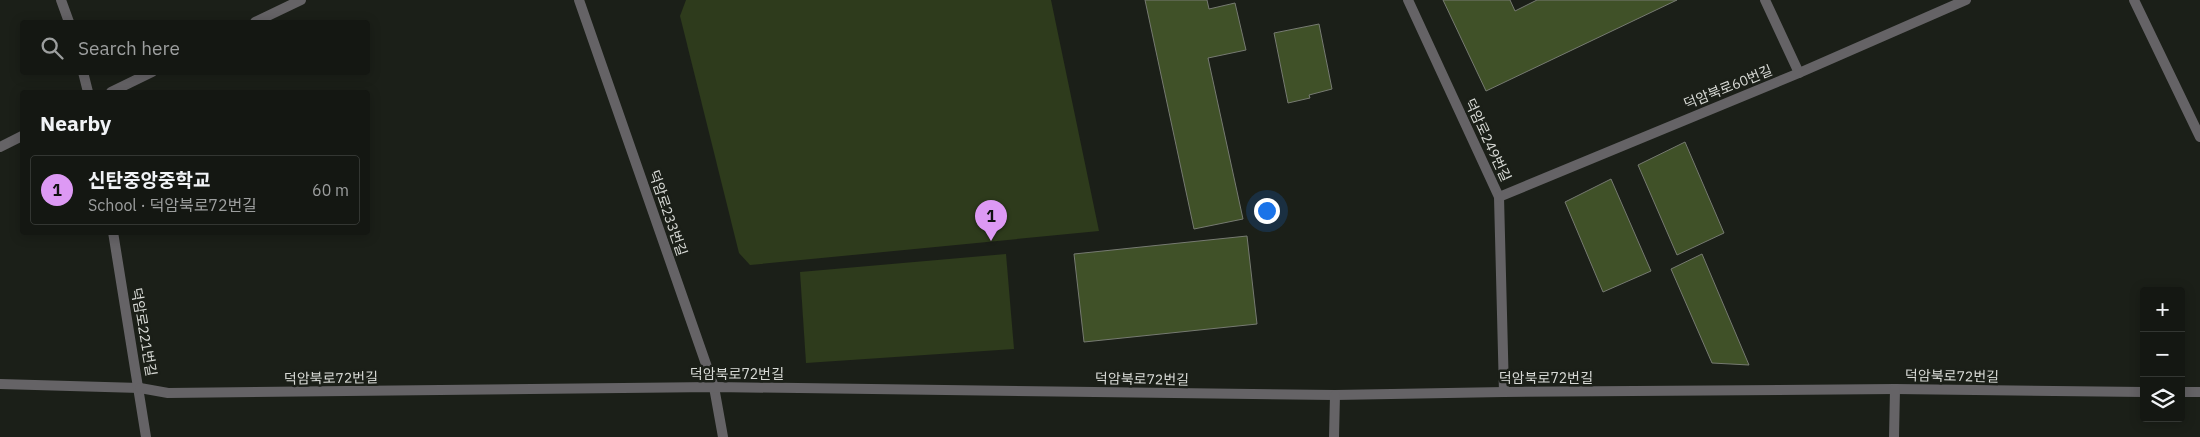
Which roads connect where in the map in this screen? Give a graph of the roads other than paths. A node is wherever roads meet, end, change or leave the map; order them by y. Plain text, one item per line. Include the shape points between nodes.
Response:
1 (61, 0) edge
2 (301, 0) edge
3 (579, 0) edge
4 (1408, 0) edge
5 (1765, 0) edge
6 (1966, 0) edge
7 (2134, 0) edge
8 (68, 20) edge
9 (259, 20) edge
10 (1799, 73) junction
11 (84, 75) edge
12 (146, 75) edge
13 (88, 90) edge
14 (115, 90) edge
15 (20, 137) edge
16 (2200, 137) edge
17 (0, 147) edge
18 (1499, 197) junction
19 (114, 235) edge
20 (0, 384) edge
21 (714, 387) junction
22 (140, 388) junction
23 (1895, 389) junction
24 (1504, 392) junction
25 (2140, 392) edge
26 (2185, 392) edge
27 (2200, 392) edge
28 (1335, 395) junction
29 (146, 437) edge
30 (723, 437) edge
31 (1334, 437) edge
32 (1894, 437) edge

1 - 8 street
2 - 9 street
3 - 21 street, 덕암로233번길
4 - 18 street, 덕암로249번길
5 - 10 street
6 - 10 street, 덕암북로60번길
7 - 16 street
10 - 18 street, 덕암북로60번길
11 - 13 street
12 - 14 street
15 - 17 street
18 - 24 street, 덕암로249번길
19 - 22 street, 덕암로221번길
20 - 22 street, 덕암북로72번길
21 - 22 street, 덕암북로72번길 via 168,394
21 - 28 street, 덕암북로72번길
21 - 30 street, 덕암로233번길
22 - 29 street, 덕암로221번길
23 - 24 street, 덕암북로72번길
23 - 25 street, 덕암북로72번길
23 - 32 street
24 - 28 street, 덕암북로72번길
26 - 27 street
28 - 31 street

